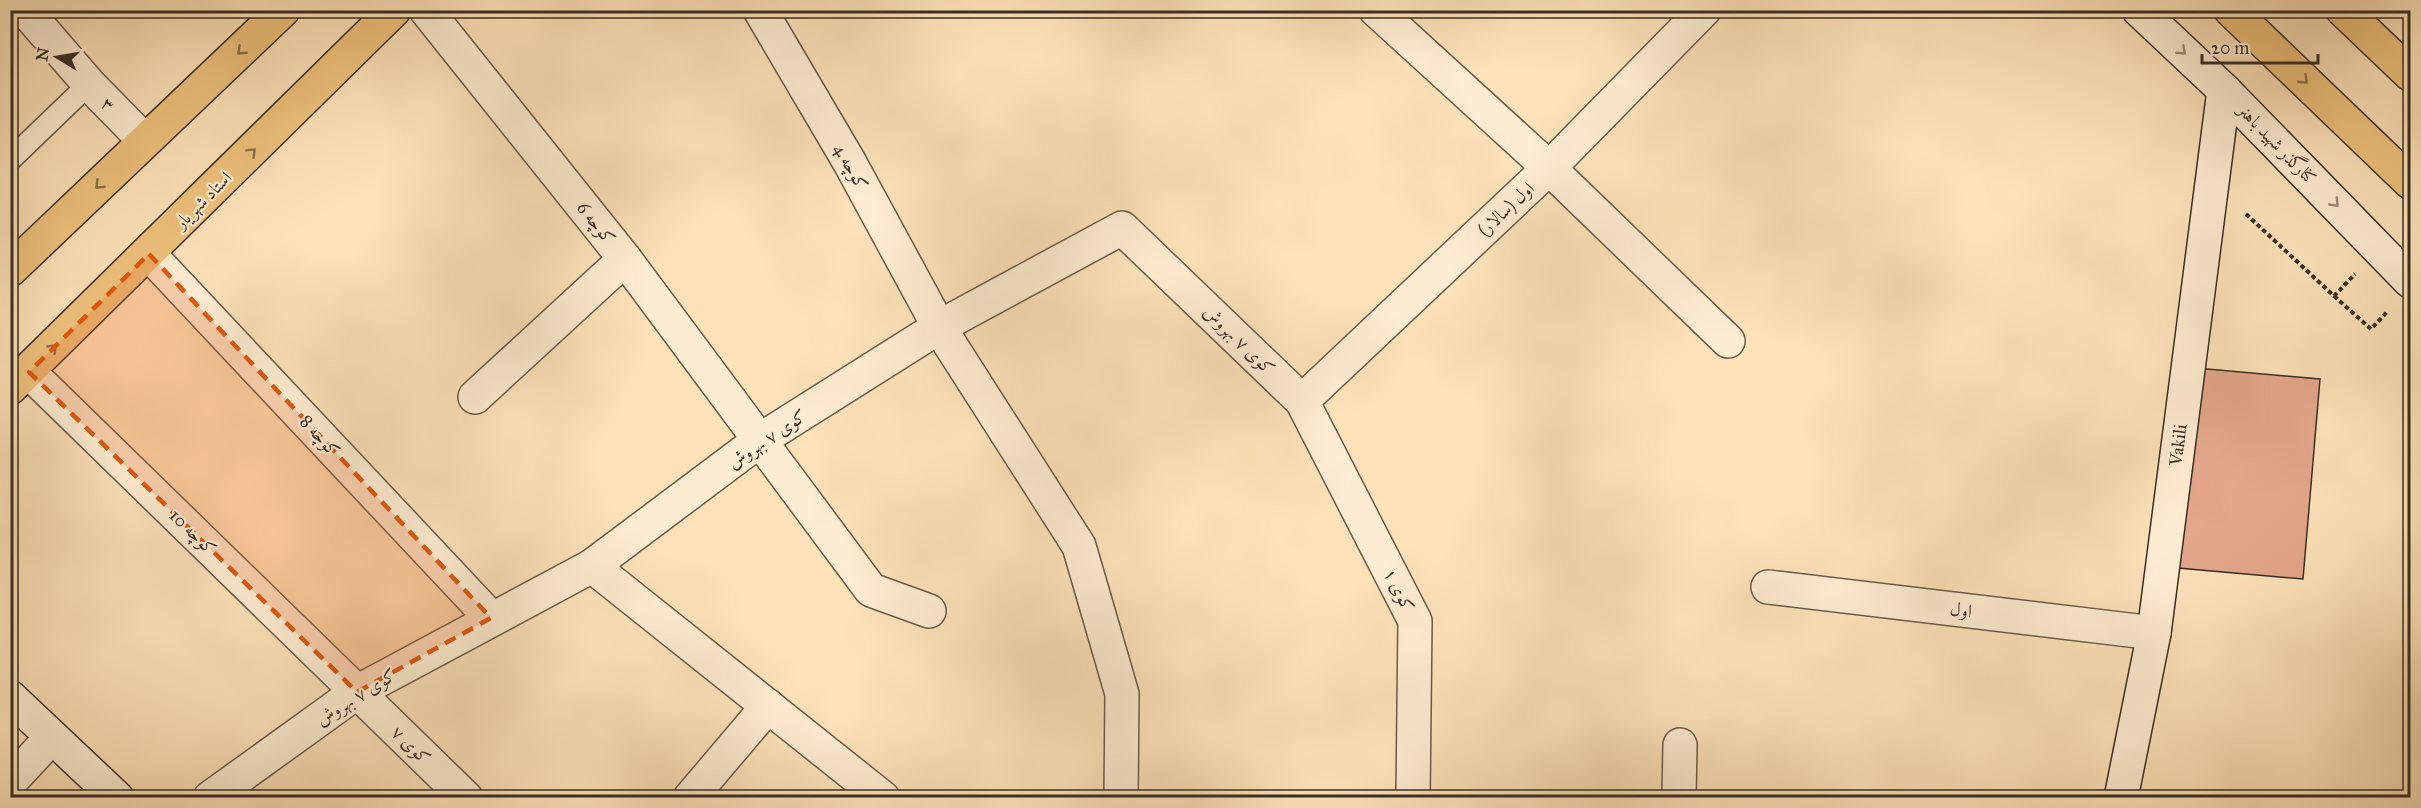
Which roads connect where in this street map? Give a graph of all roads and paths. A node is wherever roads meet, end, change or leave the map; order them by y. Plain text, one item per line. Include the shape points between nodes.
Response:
1 (25, 10) edge
2 (284, 10) edge
3 (394, 10) edge
4 (426, 10) edge
5 (760, 10) edge
6 (1376, 10) edge
7 (1704, 10) edge
8 (2139, 10) edge
9 (2231, 10) edge
10 (2343, 10) edge
11 (2410, 74) edge
12 (89, 84) junction
13 (2224, 90) junction
14 (145, 141) junction
15 (10, 160) edge
16 (1549, 168) junction
17 (2212, 182) junction
18 (2410, 182) edge
19 (2379, 248) junction
20 (149, 254) junction
21 (626, 259) junction
22 (10, 270) edge
23 (2410, 280) edge
24 (2334, 296) junction
25 (939, 327) junction
26 (2371, 329) dead end
27 (1728, 341) dead end
28 (20, 380) edge
29 (475, 398) dead end
30 (1302, 401) junction
31 (760, 440) junction
32 (592, 566) junction
33 (1768, 587) dead end
34 (929, 611) dead end
35 (491, 618) junction
36 (2154, 633) junction
37 (357, 692) junction
38 (10, 698) edge
39 (768, 706) junction
40 (52, 737) junction
41 (1680, 745) dead end
42 (10, 782) edge
43 (117, 798) edge
44 (210, 798) edge
45 (466, 798) edge
46 (690, 798) edge
47 (884, 798) edge
48 (1121, 798) edge
49 (1413, 798) edge
50 (1678, 798) edge
51 (2121, 798) edge

1 - 12 street, ۳
2 -> 14 main road
20 -> 3 main road, استاد شهریار
4 - 21 street, کوچه 6
5 - 25 street, کوچه 4 via 850,163
6 - 16 street
7 - 16 street, اول (سالار)
8 -> 13 street, کنارگذر شهید باهنر
9 -> 18 main road
10 - 11 main road
12 - 14 street, ۳
12 - 15 lane
13 - 17 street, Vakili
13 -> 19 street, کنارگذر شهید باهنر
14 -> 22 main road
16 - 27 street
16 - 30 street, اول (سالار)
17 - 24 path
17 - 36 street, Vakili
19 - 23 street, کنارگذر شهید باهنر
19 - 24 path
28 -> 20 main road, استاد شهریار
20 - 35 street, کوچه 8
21 - 29 street
21 - 31 street, کوچه 6
24 - 26 path
25 - 30 street, کوی ۷ بهروش via 1122,228
25 - 31 street, کوی ۷ بهروش
25 - 48 street, کوچه 4 via 1079,546 1122,694
28 - 37 street, کوچه 10
30 - 49 street, کوی ۱ via 1415,621
31 - 32 street, کوی ۷ بهروش
31 - 34 street, کوچه 6 via 871,590
32 - 35 street, کوی ۷ بهروش
32 - 39 street
33 - 36 street, اول
35 - 37 street, کوی ۷ بهروش
36 - 51 street, Vakili
37 - 44 street, کوی ۷ بهروش
37 - 45 street, کوی ۷
38 - 40 street
39 - 46 street
39 - 47 street
40 - 42 street
40 - 43 street
41 - 50 street

